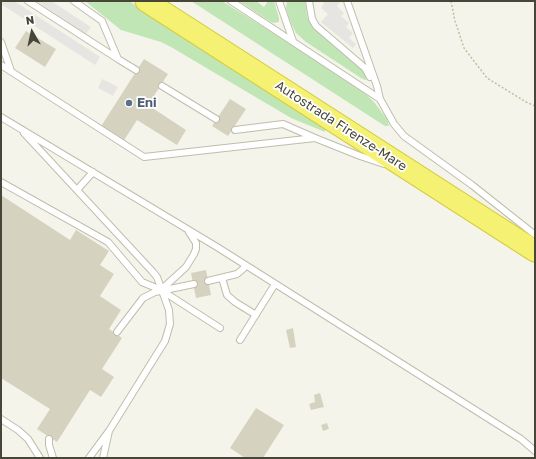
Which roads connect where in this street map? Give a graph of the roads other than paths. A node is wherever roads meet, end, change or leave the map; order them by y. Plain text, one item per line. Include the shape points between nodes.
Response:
1 (28, 1) edge
2 (74, 1) edge
3 (146, 1) edge
4 (172, 1) edge
5 (231, 1) edge
6 (279, 1) edge
7 (309, 1) edge
8 (347, 1) edge
9 (293, 41) junction
10 (1, 42) edge
11 (118, 59) junction
12 (1, 65) edge
13 (136, 70) dead end
14 (11, 71) junction
15 (162, 86) dead end
16 (377, 86) junction
17 (380, 99) junction
18 (1, 117) edge
19 (216, 119) dead end
20 (19, 128) junction
21 (235, 130) dead end
22 (314, 138) junction
23 (93, 172) junction
24 (416, 174) junction
25 (1, 182) edge
26 (77, 190) junction
27 (183, 227) junction
28 (535, 240) edge
29 (245, 266) junction
30 (222, 278) junction
31 (208, 281) dead end
32 (194, 284) dead end
33 (275, 284) junction
34 (161, 290) junction
35 (256, 315) junction
36 (220, 328) dead end
37 (117, 332) dead end
38 (240, 340) dead end
39 (1, 418) edge
40 (109, 431) junction
41 (49, 439) dead end
42 (535, 451) edge
43 (40, 458) edge
44 (54, 458) edge
45 (89, 458) edge
46 (103, 458) edge

1 - 11 lane
2 - 11 lane via 102,21
3 - 24 highway, Autostrada Firenze-Mare
4 - 28 highway, Autostrada Firenze-Mare via 390,140
5 - 9 lane
6 - 9 lane
7 - 16 lane via 316,26 365,68
8 - 16 lane
9 - 17 lane
10 - 14 lane
11 - 13 lane
12 - 14 lane
14 - 22 lane via 144,157
15 - 19 lane
16 - 17 lane
17 - 28 lane via 404,136 472,185
18 - 20 lane
20 - 23 lane
20 - 26 lane
21 - 22 lane via 283,124
22 - 24 lane
23 - 26 lane
23 - 27 lane
24 - 28 highway, Autostrada Firenze-Mare
25 - 34 lane via 108,242 142,282
26 - 34 lane via 152,271
27 - 29 lane
27 - 34 lane via 193,237 196,249 186,267
29 - 30 lane via 241,272
29 - 33 lane
30 - 31 lane
30 - 35 lane via 227,295
32 - 34 lane
33 - 35 lane
33 - 42 lane via 521,439
34 - 36 lane
34 - 37 lane via 143,298
34 - 40 lane via 170,317 167,335
35 - 38 lane
39 - 43 lane via 28,439
40 - 45 lane
40 - 46 lane
41 - 44 lane

